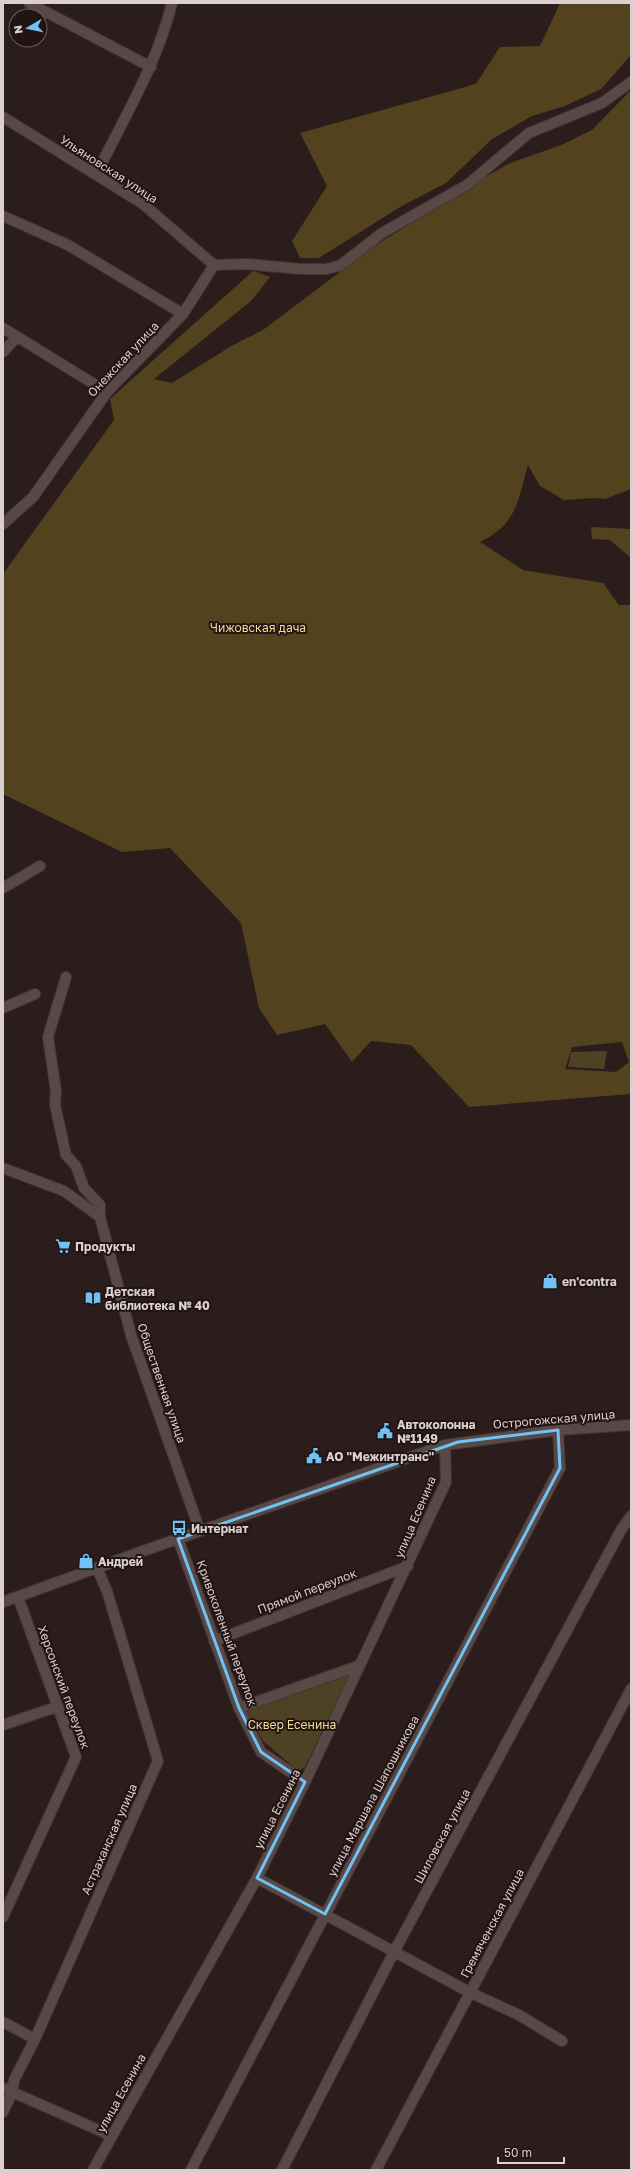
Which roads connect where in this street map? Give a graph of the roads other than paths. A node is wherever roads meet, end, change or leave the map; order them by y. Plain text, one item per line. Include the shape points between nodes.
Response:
1 (29, 3) edge
2 (172, 3) edge
3 (151, 67) junction
4 (631, 82) edge
5 (3, 117) edge
6 (89, 170) junction
7 (3, 216) edge
8 (214, 265) junction
9 (183, 314) junction
10 (3, 328) edge
11 (17, 337) junction
12 (3, 352) edge
13 (107, 392) junction
14 (3, 524) edge
15 (40, 866) dead end
16 (3, 888) edge
17 (66, 977) dead end
18 (35, 994) dead end
19 (3, 1008) edge
20 (3, 1168) edge
21 (100, 1217) junction
22 (631, 1425) edge
23 (558, 1430) junction
24 (445, 1445) junction
25 (631, 1516) edge
26 (200, 1531) junction
27 (178, 1539) junction
28 (408, 1566) junction
29 (96, 1568) junction
30 (18, 1596) junction
31 (3, 1602) edge
32 (214, 1640) junction
33 (358, 1666) junction
34 (631, 1689) edge
35 (56, 1707) junction
36 (239, 1708) junction
37 (3, 1725) edge
38 (305, 1782) junction
39 (257, 1878) junction
40 (325, 1914) junction
41 (3, 1916) edge
42 (394, 1952) junction
43 (469, 1992) junction
44 (3, 2022) edge
45 (35, 2039) junction
46 (562, 2041) dead end
47 (8, 2090) edge
48 (3, 2112) edge
49 (112, 2136) junction
50 (93, 2170) edge
51 (191, 2170) edge
52 (282, 2170) edge
53 (376, 2170) edge

1 - 3 street
2 - 3 street via 165,33
3 - 6 street via 103,161
4 - 8 street via 602,103 529,133 467,185 382,233 341,265 327,269 248,264
5 - 6 street, Ульяновская улица
6 - 8 street, Ульяновская улица via 143,204
7 - 9 street via 68,245
8 - 9 street, Онежская улица
9 - 13 street, Онежская улица
10 - 11 street
11 - 12 street
11 - 13 street
13 - 14 street, Онежская улица via 32,496
15 - 16 street
17 - 21 street, Общественная улица via 48,1037 56,1091 55,1105 66,1154 76,1166 84,1188 100,1205
18 - 19 street
20 - 21 street via 64,1191
21 - 26 street, Общественная улица via 134,1342
22 - 23 street, Острогожская улица
23 - 24 street, Острогожская улица
23 - 40 street, улица Маршала Шапошникова via 560,1468
24 - 26 street, Острогожская улица
24 - 28 street, улица Есенина via 446,1482
25 - 42 street, Шиловская улица via 621,1530
26 - 27 street, Острогожская улица
27 - 29 street, Острогожская улица
27 - 32 street, Кривоколенный переулок
28 - 32 street, Прямой переулок
28 - 33 street, улица Есенина
29 - 30 street, Острогожская улица
29 - 45 street, Астраханская улица via 107,1591 158,1761
30 - 31 street, Острогожская улица
30 - 35 street, Херсонский переулок
32 - 36 street, Кривоколенный переулок
33 - 36 street
33 - 38 street, улица Есенина
34 - 43 street, Гремяченская улица
35 - 37 street
35 - 41 street, Херсонский переулок via 76,1757
36 - 38 street, Кривоколенный переулок via 261,1752
38 - 39 street, улица Есенина
39 - 40 street
39 - 49 street, улица Есенина
40 - 42 street
40 - 51 street, улица Маршала Шапошникова
42 - 43 street
42 - 52 street, Шиловская улица
43 - 46 street via 519,2015
43 - 53 street, Гремяченская улица
44 - 45 street
45 - 47 street, Астраханская улица
47 - 48 street, Астраханская улица
47 - 49 street
49 - 50 street, улица Есенина

